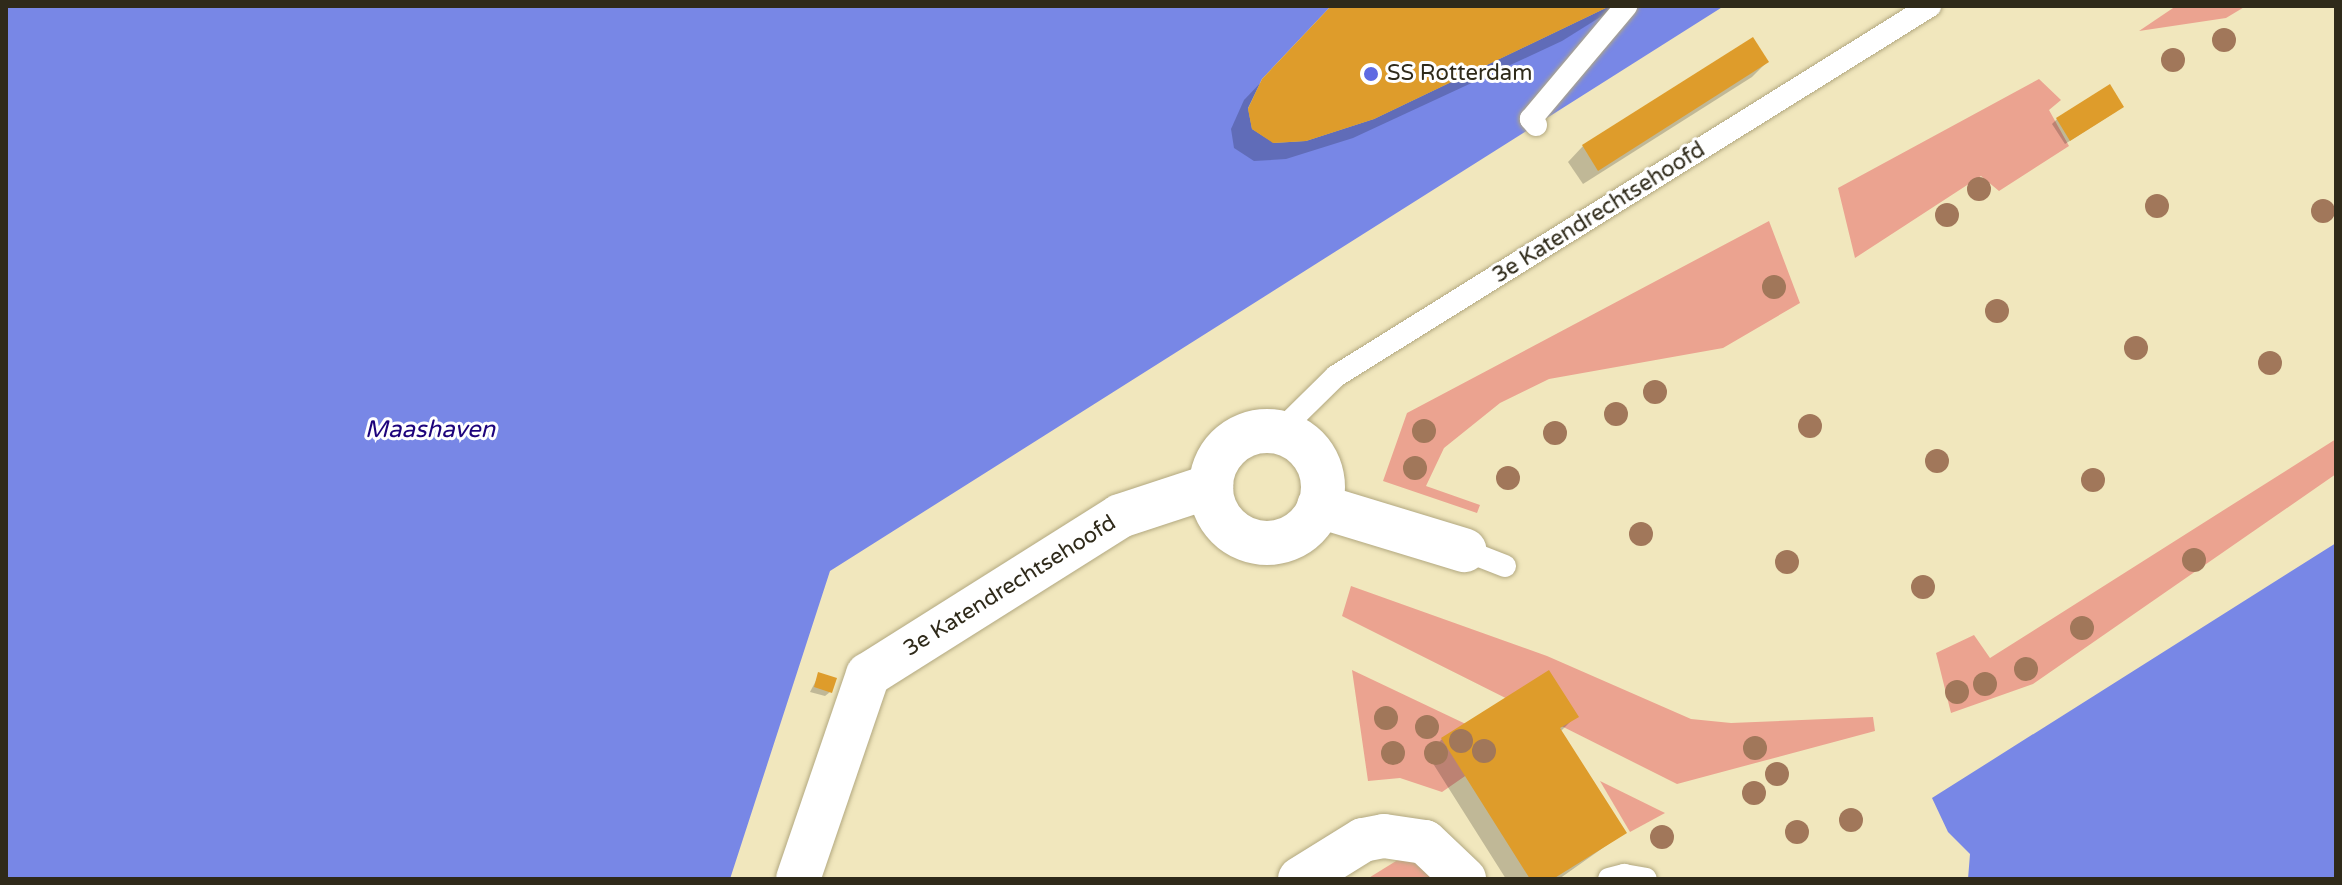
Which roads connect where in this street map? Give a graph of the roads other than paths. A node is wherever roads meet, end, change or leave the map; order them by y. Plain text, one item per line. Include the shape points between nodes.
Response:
1 (1626, 6) edge
2 (1930, 6) edge
3 (1536, 125) dead end
4 (1279, 432) junction
5 (1211, 486) junction
6 (1319, 506) junction
7 (1464, 550) joint
8 (1505, 566) dead end
9 (798, 879) edge
10 (1300, 879) edge
11 (1464, 879) edge
12 (1609, 879) edge
13 (1646, 879) edge

1 - 3 lane via 1531,119
2 - 4 lane, 3e Katendrechtsehoofd via 1326,383
4 - 5 street via 1254,433 1232,443 1220,455
4 - 6 street via 1296,439 1320,468
5 - 6 street via 1224,523 1258,542 1295,535
5 - 9 street, 3e Katendrechtsehoofd via 1120,516 862,683
6 - 7 street
7 - 8 lane
10 - 11 street via 1363,840 1384,836 1425,842
12 - 13 lane

